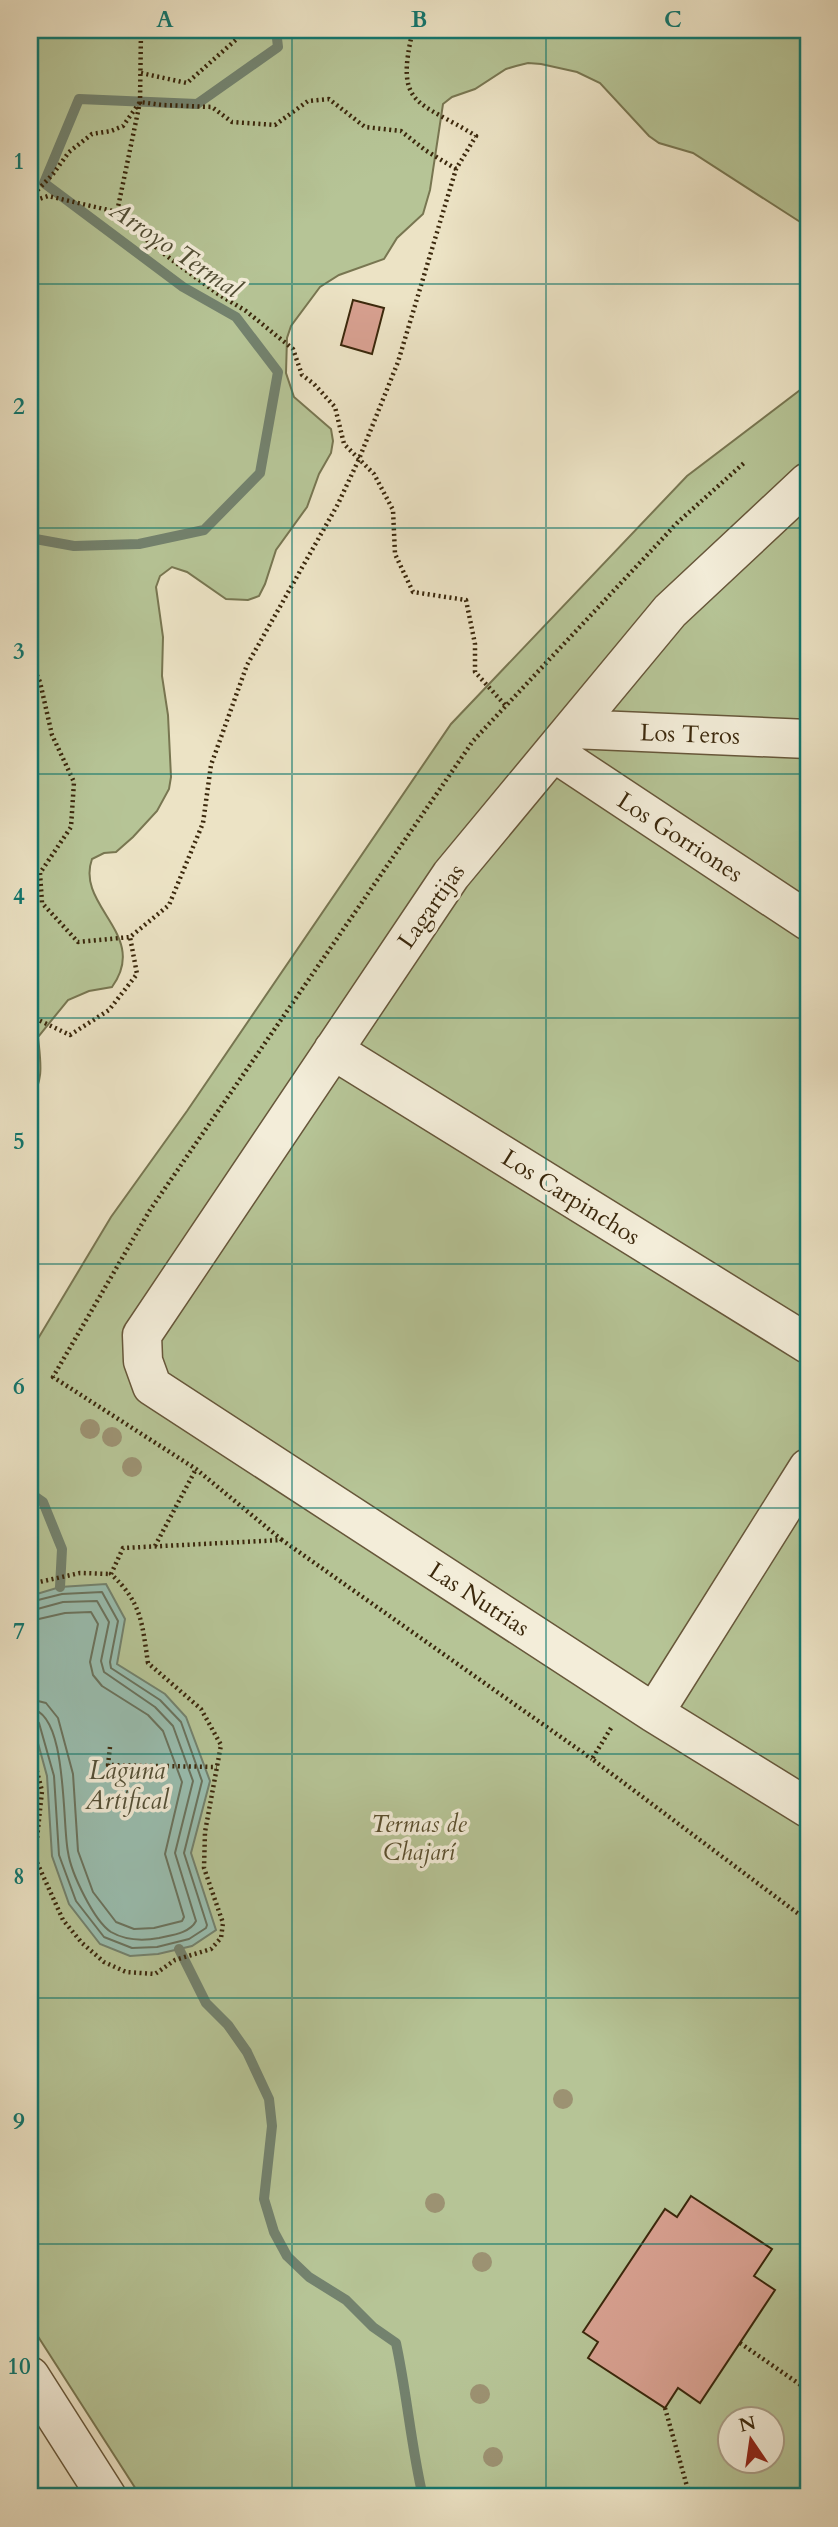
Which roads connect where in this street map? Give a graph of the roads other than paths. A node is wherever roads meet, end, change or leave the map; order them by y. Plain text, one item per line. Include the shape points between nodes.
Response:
1 (808, 482) edge
2 (808, 739) edge
3 (562, 741) junction
4 (808, 921) edge
5 (333, 1050) junction
6 (808, 1344) edge
7 (152, 1386) joint
8 (808, 1468) edge
9 (642, 1705) junction
10 (808, 1808) edge
11 (30, 2376) edge
12 (107, 2497) edge

1 - 3 street, Lagartijas via 670,611
2 - 3 street, Los Teros
3 - 4 street, Los Gorriones
3 - 5 street, Lagartijas via 451,874
5 - 6 street, Los Carpinchos
5 - 7 street, Lagartijas via 142,1335 143,1361
7 - 9 street, Las Nutrias
8 - 9 street
9 - 10 street, Las Nutrias
11 - 12 street

